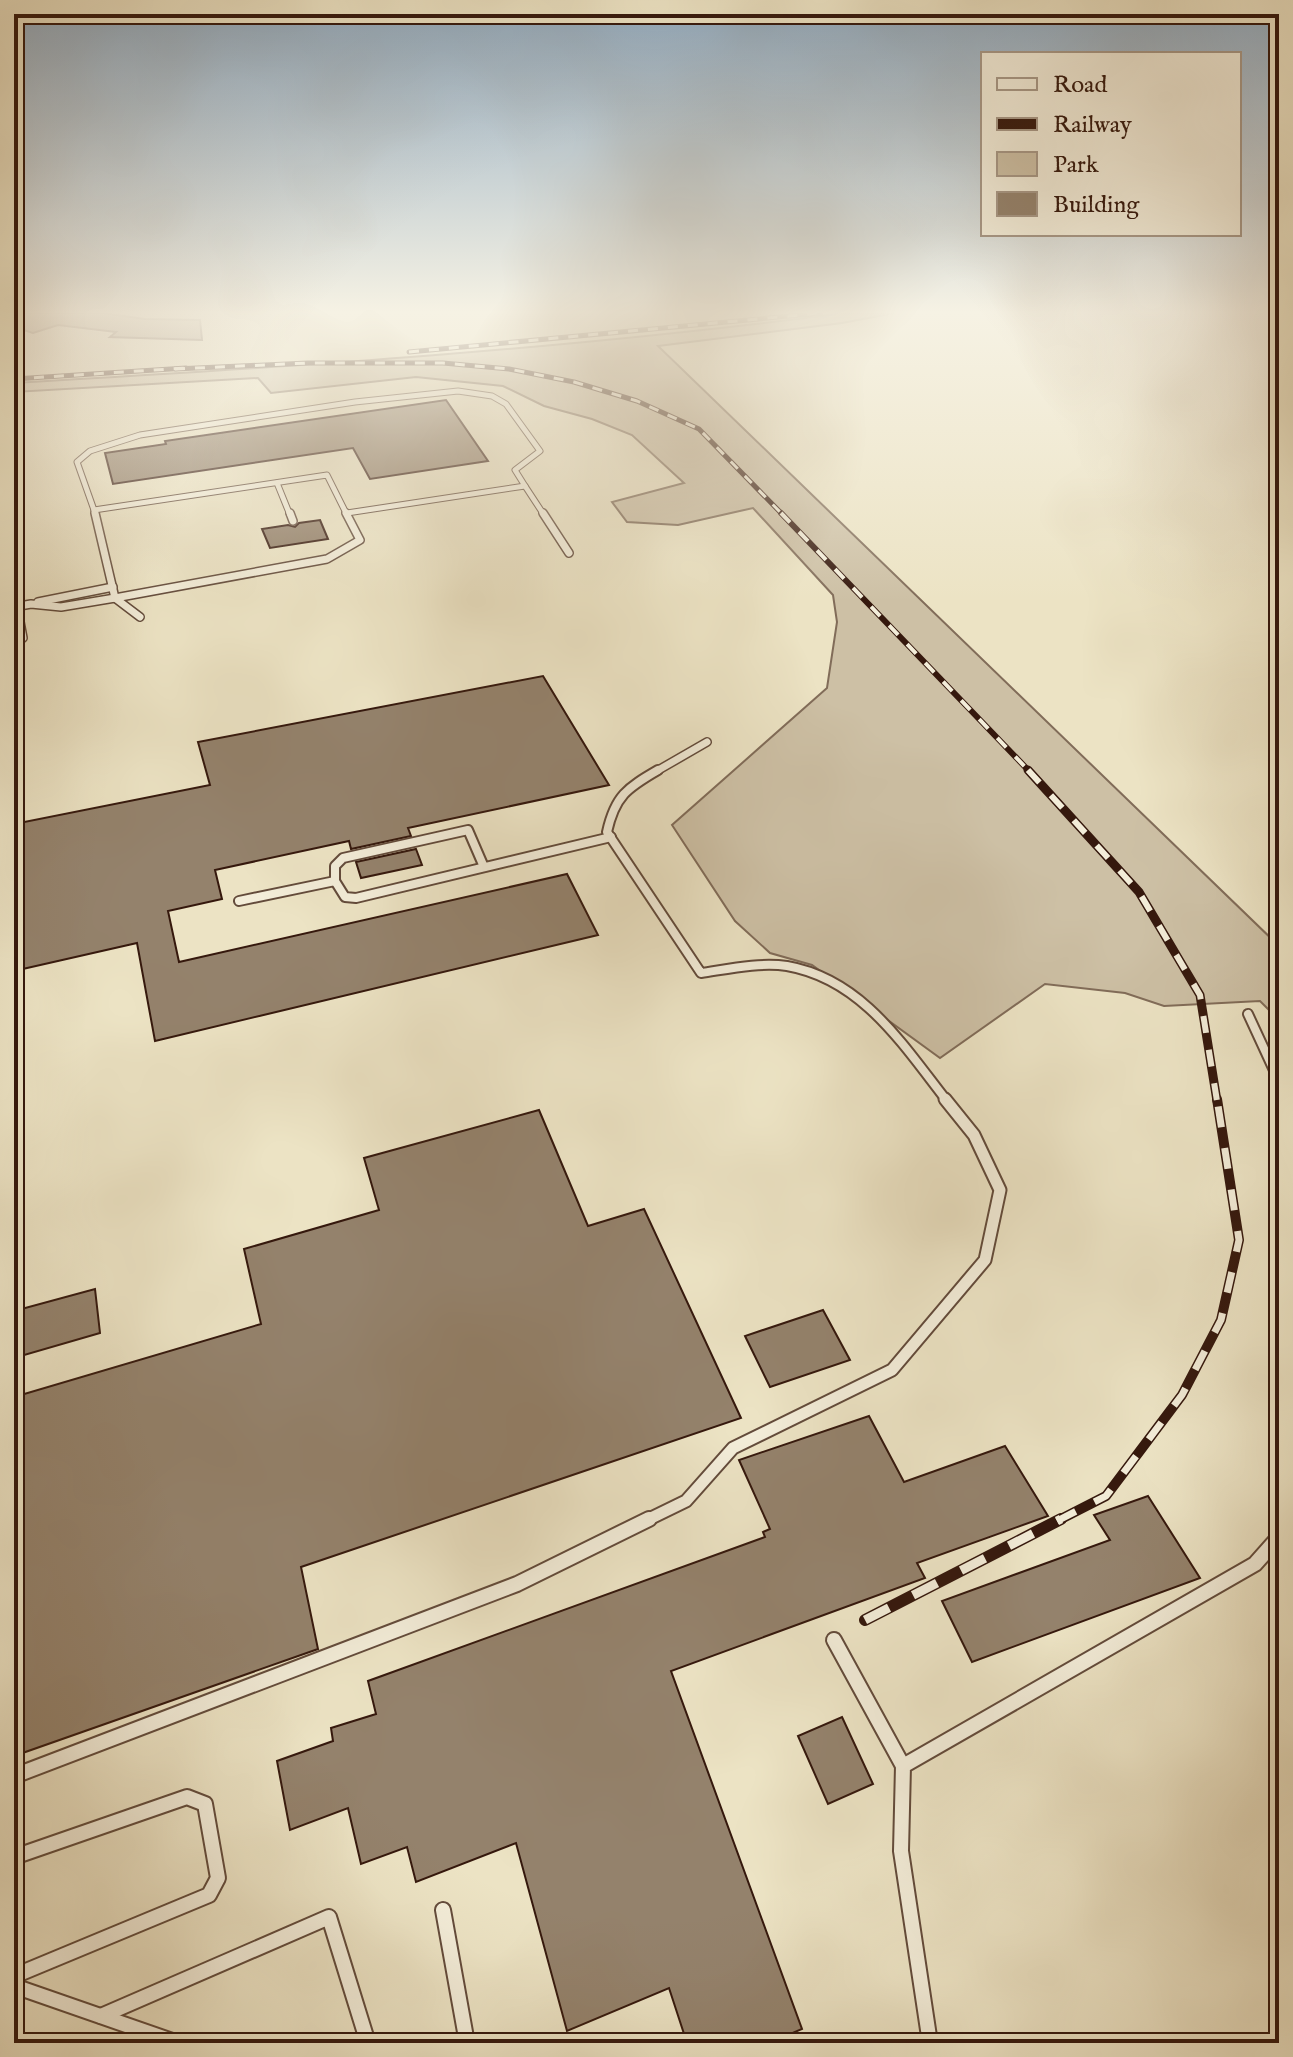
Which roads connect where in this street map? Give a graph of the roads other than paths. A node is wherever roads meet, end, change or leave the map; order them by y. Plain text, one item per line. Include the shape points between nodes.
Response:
1 (309, 409) edge
2 (510, 409) edge
3 (277, 483) junction
4 (525, 486) junction
5 (94, 510) junction
6 (347, 513) junction
7 (293, 521) dead end
8 (569, 553) dead end
9 (113, 587) junction
10 (115, 598) junction
11 (31, 604) junction
12 (16, 606) edge
13 (140, 617) dead end
14 (23, 638) dead end
15 (707, 742) dead end
16 (611, 837) junction
17 (484, 867) junction
18 (335, 881) junction
19 (239, 901) dead end
20 (1248, 1014) dead end
21 (1279, 1081) edge
22 (1279, 1537) edge
23 (834, 1640) dead end
24 (903, 1766) junction
25 (14, 1776) edge
26 (14, 1857) edge
27 (443, 1910) dead end
28 (14, 1976) edge
29 (14, 1986) edge
30 (101, 2016) junction
31 (170, 2041) edge
32 (368, 2043) edge
33 (467, 2043) edge
34 (930, 2043) edge

1 - 5 lane via 140,435 90,451 77,462
2 - 4 lane via 540,451 515,470
3 - 5 lane
3 - 6 lane via 327,475
3 - 7 lane
4 - 6 lane
4 - 8 lane
5 - 9 lane
6 - 10 lane via 360,540 327,559
9 - 10 lane
9 - 11 lane
10 - 11 lane via 61,607
10 - 13 lane
11 - 12 lane
12 - 14 lane
15 - 16 lane via 629,787 612,808 607,832
16 - 17 lane
16 - 25 lane via 701,973 785,966 818,975 848,989 886,1024 974,1135 1000,1190 985,1260 892,1370 733,1448 686,1501 517,1584
17 - 18 lane via 356,898 345,897
17 - 18 lane via 468,830 343,858 335,866
18 - 19 lane
20 - 21 lane
22 - 24 lane via 1255,1564
23 - 24 lane
24 - 34 lane via 901,1851
26 - 28 lane via 187,1797 205,1804 218,1878 209,1895
27 - 33 lane
29 - 30 lane
30 - 31 lane
30 - 32 lane via 329,1917

